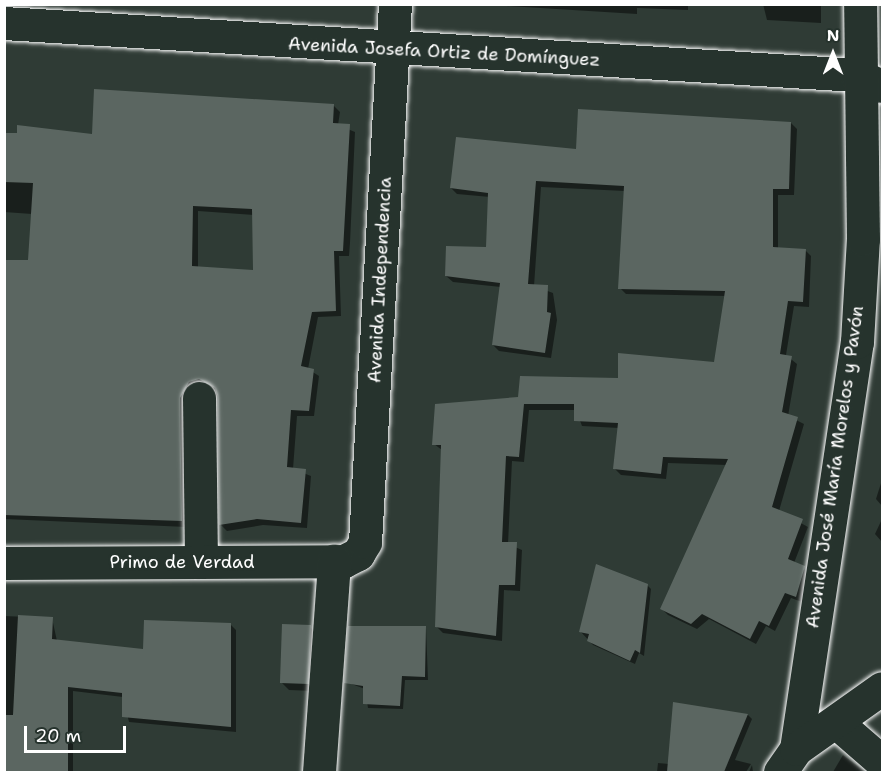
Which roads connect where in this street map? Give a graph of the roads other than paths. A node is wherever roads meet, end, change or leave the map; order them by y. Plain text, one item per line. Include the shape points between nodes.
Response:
1 (395, 4) edge
2 (860, 4) edge
3 (4, 23) edge
4 (393, 50) junction
5 (870, 81) edge
6 (199, 398) dead end
7 (346, 557) junction
8 (4, 562) edge
9 (201, 562) junction
10 (882, 688) edge
11 (836, 722) junction
12 (788, 761) edge
13 (882, 762) edge
14 (320, 772) edge

1 - 4 street, Avenida Independencia
2 - 5 street, Avenida José María Morelos y Pavón
3 - 4 street, Avenida Josefa Ortiz de Domínguez
4 - 5 street, Avenida Josefa Ortiz de Domínguez
4 - 7 street, Avenida Independencia via 365,542
5 - 12 street, Avenida José María Morelos y Pavón via 857,342
6 - 9 street
7 - 9 street, Primo de Verdad
7 - 14 street, Avenida Independencia
8 - 9 street, Primo de Verdad
10 - 11 street
11 - 12 street
11 - 13 street

